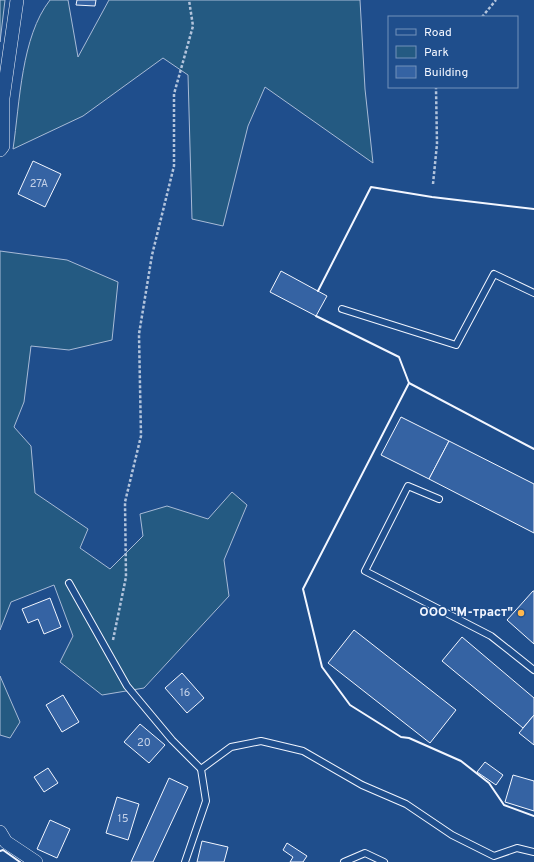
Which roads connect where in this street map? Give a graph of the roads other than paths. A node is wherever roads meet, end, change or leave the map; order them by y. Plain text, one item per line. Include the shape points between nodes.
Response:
1 (17, 0) edge
2 (0, 150) edge
3 (534, 293) edge
4 (342, 309) dead end
5 (439, 499) dead end
6 (69, 583) dead end
7 (534, 670) edge
8 (201, 769) junction
9 (0, 832) edge
10 (534, 852) edge
11 (36, 862) edge
12 (185, 862) edge
13 (344, 862) edge
14 (384, 862) edge

1 - 2 street via 3,98 3,146
3 - 4 lane via 494,274 456,345
5 - 7 lane via 408,486 365,571 491,636
6 - 8 lane via 127,686 172,740
8 - 10 lane via 231,748 261,741 275,744 303,751 362,786 406,804 452,835 494,856 518,848
8 - 12 lane via 206,801
9 - 11 street via 6,842
13 - 14 lane via 365,853

